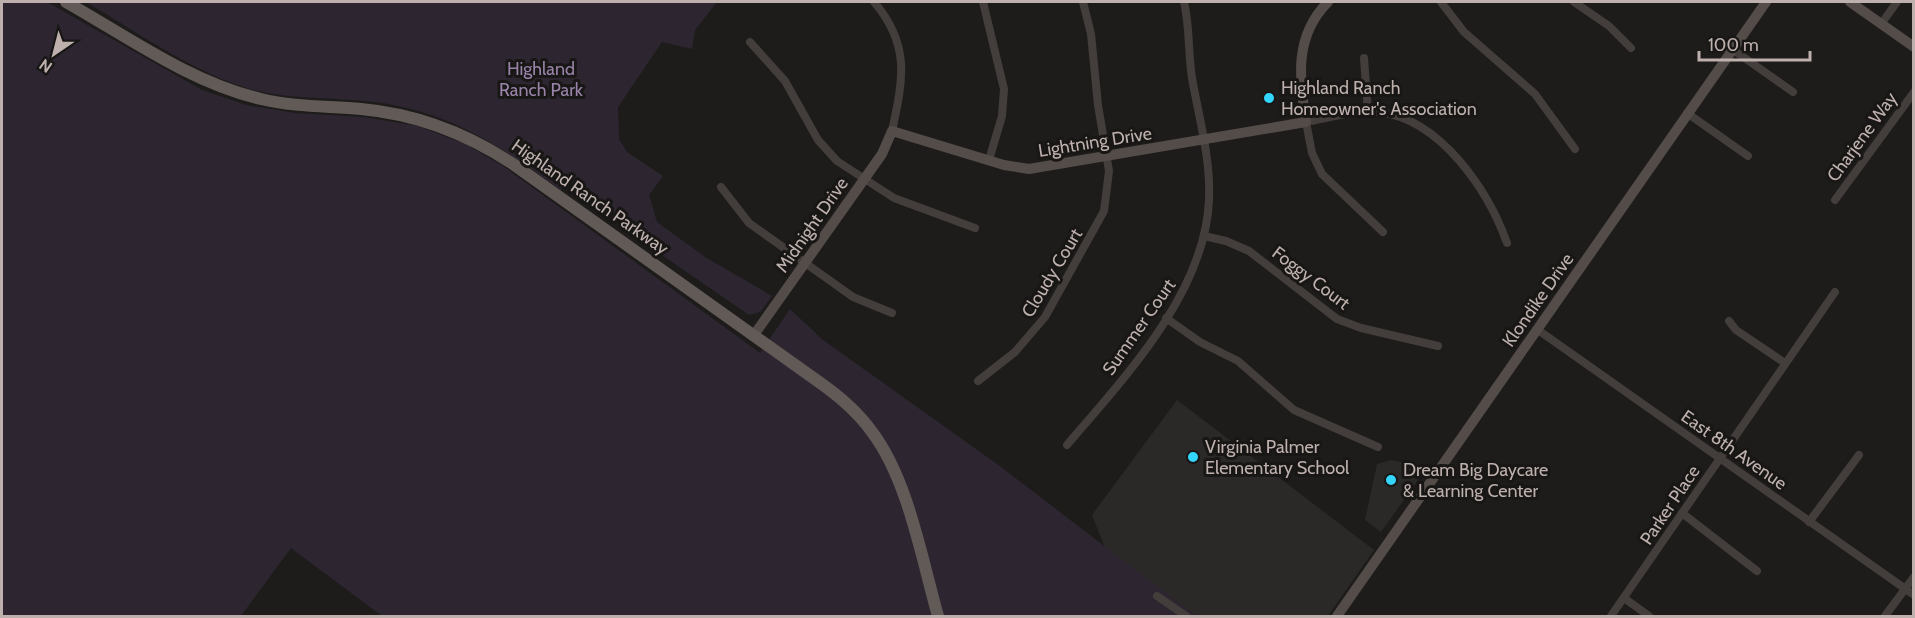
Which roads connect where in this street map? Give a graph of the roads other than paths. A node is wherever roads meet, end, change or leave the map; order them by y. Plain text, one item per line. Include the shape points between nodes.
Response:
1 (66, 2) edge
2 (874, 2) edge
3 (983, 2) edge
4 (1083, 2) edge
5 (1184, 2) edge
6 (1328, 2) edge
7 (1441, 2) edge
8 (1574, 2) edge
9 (1766, 2) edge
10 (1850, 2) edge
11 (1897, 2) edge
12 (1881, 24) junction
13 (750, 42) dead end
14 (1914, 47) edge
15 (1631, 48) dead end
16 (1732, 49) junction
17 (1364, 58) dead end
18 (1793, 92) dead end
19 (1914, 92) edge
20 (1368, 112) junction
21 (1687, 113) junction
22 (1306, 122) junction
23 (892, 131) junction
24 (1203, 140) junction
25 (1575, 149) dead end
26 (1748, 156) dead end
27 (1107, 157) junction
28 (989, 160) junction
29 (864, 180) junction
30 (722, 187) dead end
31 (1834, 200) dead end
32 (975, 228) dead end
33 (1383, 232) dead end
34 (1204, 236) junction
35 (1507, 243) dead end
36 (805, 263) junction
37 (1835, 292) dead end
38 (892, 313) dead end
39 (1166, 318) junction
40 (1729, 321) dead end
41 (1538, 330) junction
42 (754, 335) junction
43 (1438, 346) dead end
44 (1785, 363) junction
45 (978, 381) dead end
46 (1067, 445) dead end
47 (1378, 447) dead end
48 (1859, 455) dead end
49 (1720, 458) junction
50 (1682, 513) junction
51 (1809, 522) junction
52 (1757, 571) dead end
53 (1914, 577) edge
54 (1905, 589) junction
55 (1914, 595) edge
56 (1157, 596) dead end
57 (1624, 598) junction
58 (938, 616) edge
59 (1186, 616) edge
60 (1337, 616) edge
61 (1611, 616) edge
62 (1649, 616) edge
63 (1885, 616) edge

1 - 42 main road, Highland Ranch Parkway via 190,71 249,96 394,113 438,124 468,137 513,164
2 - 23 street via 896,34 902,60 902,87
3 - 28 street via 1004,89 1002,116
4 - 27 street, Cloudy Court via 1091,34
5 - 24 street, Summer Court
6 - 22 main road via 1309,30 1300,56
7 - 25 street via 1464,32 1535,94
8 - 15 street via 1610,26
9 - 16 main road, Klondike Drive
10 - 12 main road
11 - 12 street
12 - 14 main road
13 - 29 street via 792,92 822,146
16 - 18 street
16 - 21 main road, Klondike Drive
17 - 20 street
19 - 31 street, Charjene Way
20 - 22 street
20 - 35 street via 1399,117 1448,149 1483,191
21 - 26 street
21 - 41 main road, Klondike Drive
22 - 24 main road, Lightning Drive
22 - 33 street via 1312,153 1322,174
23 - 28 main road, Lightning Drive
23 - 29 main road, Midnight Drive
24 - 27 main road, Lightning Drive
24 - 34 street, Summer Court via 1209,189
27 - 28 main road, Lightning Drive via 1044,168 1015,167
27 - 45 street, Cloudy Court via 1109,184 1104,211 1058,297 1021,346
29 - 32 street via 894,198
29 - 36 main road, Midnight Drive
30 - 36 street via 749,224
34 - 39 street, Summer Court via 1188,283
34 - 43 street, Foggy Court via 1249,251 1337,319
36 - 38 street via 853,297
36 - 42 main road, Midnight Drive
37 - 44 street, Parker Place
39 - 46 street, Summer Court via 1117,386
39 - 47 street via 1200,342 1238,361 1294,410
40 - 44 street
41 - 49 street, East 8th Avenue
41 - 60 main road, Klondike Drive
42 - 58 main road, Highland Ranch Parkway via 843,400 882,446 899,482
44 - 49 street, Parker Place
48 - 51 street
49 - 50 street, Parker Place
49 - 51 street, East 8th Avenue
50 - 52 street
50 - 57 street, Parker Place
51 - 54 street, East 8th Avenue
53 - 54 street
54 - 55 street, East 8th Avenue
54 - 63 street
56 - 59 street
57 - 61 street, Parker Place
57 - 62 street

